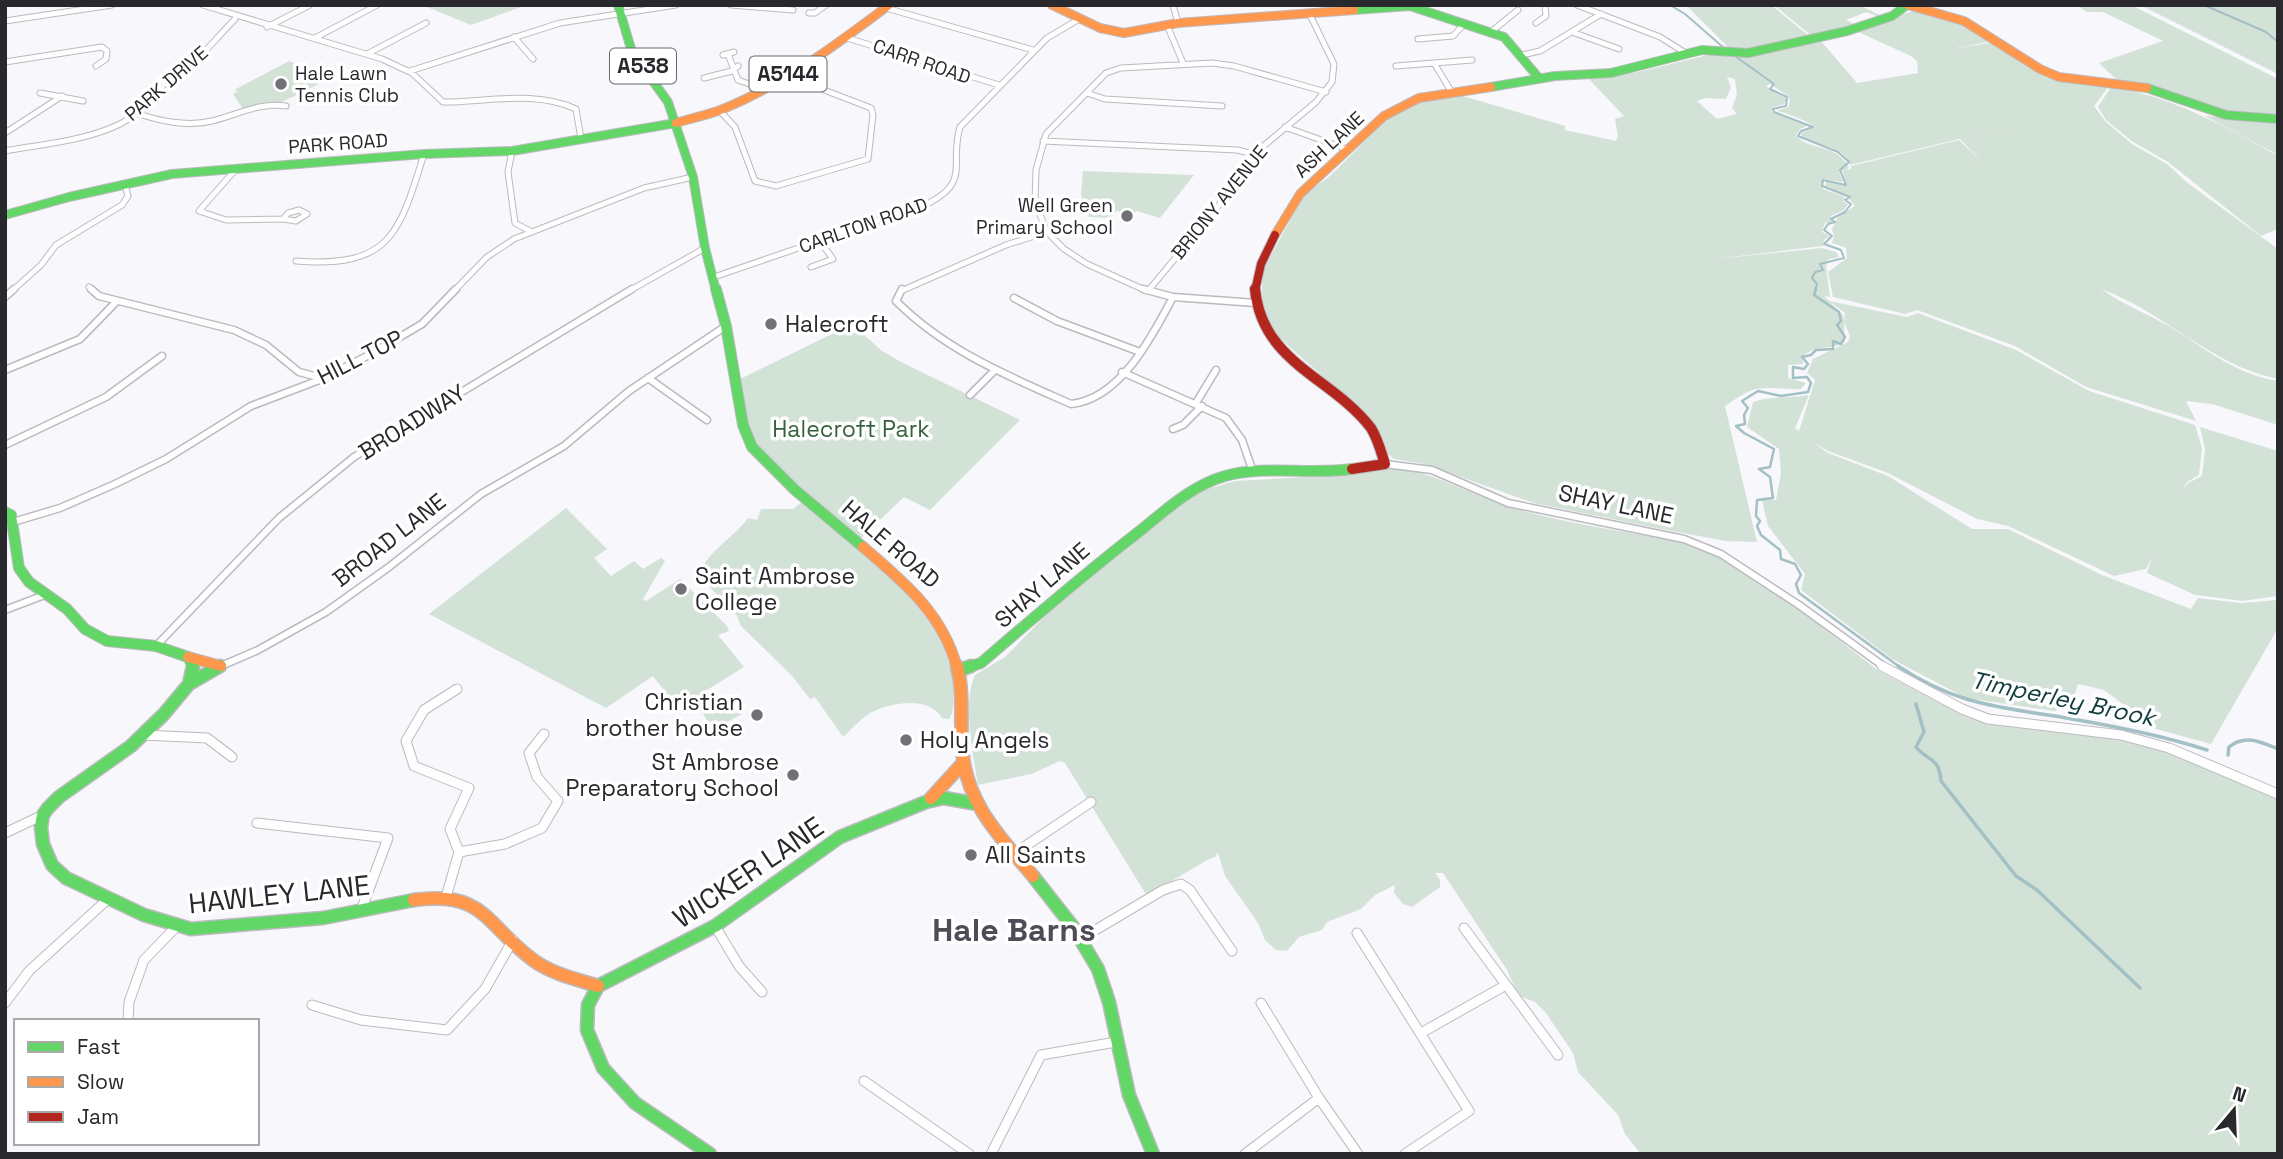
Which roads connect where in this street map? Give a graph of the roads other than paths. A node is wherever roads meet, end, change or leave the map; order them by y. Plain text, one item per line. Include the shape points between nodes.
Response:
1 (112, 5) edge
2 (203, 5) edge
3 (310, 5) edge
4 (377, 5) edge
5 (676, 5) edge
6 (731, 5) edge
7 (826, 5) edge
8 (1052, 5) edge
9 (1173, 5) edge
10 (1545, 5) edge
11 (1577, 5) edge
12 (1907, 5) edge
13 (1410, 6) edge
14 (87, 7) edge
15 (888, 7) edge
16 (620, 9) edge
17 (793, 10) dead end
18 (1518, 10) dead end
19 (809, 13) dead end
20 (1309, 13) junction
21 (1601, 14) junction
22 (1081, 18) junction
23 (235, 19) junction
24 (5, 22) edge
25 (426, 23) dead end
26 (1465, 23) junction
27 (1536, 23) dead end
28 (1172, 24) junction
29 (267, 27) junction
30 (1492, 32) junction
31 (1572, 32) junction
32 (514, 37) junction
33 (844, 37) junction
34 (314, 38) junction
35 (1418, 39) dead end
36 (1619, 49) dead end
37 (1033, 50) junction
38 (1684, 52) junction
39 (367, 54) junction
40 (728, 54) dead end
41 (1521, 55) junction
42 (533, 59) dead end
43 (1472, 60) dead end
44 (5, 62) edge
45 (1183, 63) junction
46 (1434, 64) junction
47 (96, 66) dead end
48 (738, 66) dead end
49 (1396, 66) dead end
50 (410, 71) junction
51 (732, 71) junction
52 (785, 75) junction
53 (704, 78) dead end
54 (1539, 78) junction
55 (999, 85) junction
56 (763, 89) junction
57 (1451, 91) junction
58 (1326, 92) junction
59 (40, 93) dead end
60 (1087, 93) junction
61 (62, 96) junction
62 (83, 101) dead end
63 (286, 106) dead end
64 (1222, 106) dead end
65 (720, 111) junction
66 (136, 113) junction
67 (2278, 119) edge
68 (676, 123) junction
69 (1285, 127) junction
70 (5, 132) edge
71 (581, 139) junction
72 (1043, 141) junction
73 (1349, 150) junction
74 (5, 151) edge
75 (512, 151) junction
76 (424, 154) junction
77 (1254, 154) junction
78 (236, 169) junction
79 (692, 177) junction
80 (125, 185) junction
81 (5, 215) edge
82 (283, 219) dead end
83 (515, 223) junction
84 (533, 232) junction
85 (1047, 232) junction
86 (514, 239) junction
87 (819, 240) junction
88 (705, 248) junction
89 (296, 261) dead end
90 (811, 267) dead end
91 (714, 277) junction
92 (89, 287) dead end
93 (1148, 291) junction
94 (5, 297) edge
95 (1173, 297) junction
96 (1014, 298) dead end
97 (117, 300) junction
98 (1256, 303) junction
99 (726, 326) junction
100 (1140, 352) junction
101 (162, 356) dead end
102 (5, 370) edge
103 (995, 370) junction
104 (1216, 370) dead end
105 (299, 372) junction
106 (1122, 372) junction
107 (648, 378) junction
108 (322, 379) junction
109 (295, 388) junction
110 (970, 395) dead end
111 (1199, 405) junction
112 (707, 420) dead end
113 (1173, 429) dead end
114 (5, 445) edge
115 (1385, 464) junction
116 (1254, 472) junction
117 (5, 512) edge
118 (13, 522) junction
119 (47, 593) junction
120 (5, 610) edge
121 (156, 646) junction
122 (188, 657) junction
123 (221, 666) junction
124 (958, 671) junction
125 (189, 684) junction
126 (457, 689) dead end
127 (544, 734) dead end
128 (142, 735) junction
129 (232, 757) dead end
130 (963, 763) junction
131 (2278, 794) edge
132 (926, 802) junction
133 (1091, 802) dead end
134 (978, 804) junction
135 (43, 815) junction
136 (257, 822) dead end
137 (5, 833) edge
138 (459, 852) junction
139 (1015, 853) junction
140 (110, 897) junction
141 (446, 897) junction
142 (360, 912) junction
143 (715, 926) junction
144 (176, 927) junction
145 (1464, 928) dead end
146 (1357, 933) dead end
147 (1082, 938) junction
148 (513, 940) junction
149 (1232, 951) dead end
150 (1506, 985) junction
151 (598, 986) junction
152 (762, 992) dead end
153 (5, 1003) edge
154 (1261, 1003) dead end
155 (312, 1004) dead end
156 (128, 1019) edge
157 (1421, 1033) junction
158 (1116, 1042) junction
159 (1558, 1055) dead end
160 (863, 1081) dead end
161 (1319, 1098) junction
162 (707, 1153) edge
163 (969, 1154) edge
164 (991, 1154) edge
165 (1153, 1154) edge
166 (1245, 1154) edge
167 (1358, 1154) edge
168 (1405, 1154) edge

1 - 14 street
2 - 23 street
3 - 29 street
4 - 34 street
5 - 16 street
6 - 17 street
7 - 19 street
8 - 22 street
9 - 28 street
10 - 27 street via 1546,16
11 - 21 street
12 - 38 street, ASH LANE via 1892,16 1847,31 1768,49
12 - 67 street via 1964,21 2059,77 2153,89 2226,115
13 - 20 street
13 - 26 street
14 - 24 street
15 - 33 street, A5144
15 - 37 street
16 - 32 street
16 - 68 street, HALE ROAD / A538 via 632,52 659,87
18 - 30 street
20 - 28 street
20 - 58 street via 1334,64
21 - 31 street
21 - 38 street via 1660,37
22 - 28 street via 1124,33
22 - 37 street, CARLTON ROAD
23 - 29 street
23 - 66 street, PARK DRIVE
25 - 39 street
26 - 30 street
26 - 35 street via 1453,36
28 - 45 street
29 - 34 street
30 - 41 street via 1504,37
31 - 36 street
31 - 41 street via 1540,51
32 - 42 street
32 - 50 street
33 - 52 street, A5144
33 - 55 street, CARR ROAD via 886,46 964,78
34 - 39 street
37 - 55 street, CARLTON ROAD
38 - 54 street, ASH LANE via 1611,74
39 - 50 street
40 - 51 street
41 - 54 street
43 - 46 street
44 - 47 street via 102,47 106,59
45 - 58 street via 1234,66
45 - 60 street via 1121,68 1106,73
46 - 49 street
46 - 57 street
48 - 51 street
50 - 71 street via 443,102 538,99 566,103 576,110
51 - 53 street
51 - 56 street via 738,80
52 - 56 street, A5144
52 - 65 street via 871,108 868,159 776,186 765,185 755,181 735,127
54 - 57 street, ASH LANE
55 - 87 street, CARLTON ROAD via 960,127 956,178 950,192
56 - 65 street, A5144
57 - 73 street, ASH LANE via 1419,98 1384,116
58 - 69 street, BRIONY AVENUE
59 - 61 street
60 - 64 street via 1105,99
60 - 72 street via 1054,123
61 - 62 street
61 - 70 street
63 - 66 street via 272,104 210,121 178,122
65 - 68 street, A5144
66 - 74 street, PARK DRIVE via 102,130
68 - 71 street, PARK ROAD
68 - 79 street, HALE ROAD / A538
69 - 73 street
69 - 77 street, BRIONY AVENUE
71 - 75 street, PARK ROAD
72 - 77 street
72 - 85 street via 1035,202
73 - 98 street, ASH LANE via 1300,194 1264,253 1257,272
75 - 76 street, PARK ROAD
75 - 83 street via 508,172
76 - 78 street, PARK ROAD
76 - 89 street via 409,204 398,226 376,251 337,265
77 - 93 street, BRIONY AVENUE via 1216,209
78 - 80 street, PARK ROAD via 172,174
78 - 82 street via 204,202 199,211 204,217
79 - 84 street, HILL TOP via 645,188
79 - 88 street, HALE ROAD / A538
80 - 81 street, PARK ROAD
80 - 94 street via 128,196 121,205 56,245
83 - 84 street
83 - 86 street
84 - 86 street, HILL TOP
85 - 93 street via 1087,264
85 - 103 street via 902,288 896,301 942,343
86 - 108 street, HILL TOP via 487,257 422,324
87 - 90 street via 833,258
87 - 91 street, CARLTON ROAD
88 - 91 street, HALE ROAD / A538
88 - 121 street, BROADWAY via 354,457 279,518
91 - 99 street, HALE ROAD / A538
92 - 97 street via 99,296
93 - 95 street
95 - 98 street
95 - 100 street
96 - 100 street via 1070,326
97 - 102 street via 80,339
97 - 105 street via 234,330 266,345
98 - 115 street, ASH LANE via 1261,323 1276,345 1373,431
99 - 107 street, BROAD LANE
99 - 124 street, HALE ROAD / A538 via 743,425 752,447 795,490 931,606 948,635
100 - 106 street
101 - 114 street via 106,397
103 - 106 street via 1071,404 1083,405
103 - 110 street
104 - 111 street
105 - 108 street
105 - 109 street
106 - 111 street
107 - 112 street
107 - 123 street, BROAD LANE via 562,447 482,493 339,605
108 - 109 street, HILL TOP
109 - 118 street, HILL TOP via 251,406 116,484
111 - 113 street via 1183,425
111 - 116 street via 1226,418 1242,440
115 - 116 street, SHAY LANE via 1325,473
115 - 131 street, SHAY LANE via 1432,470 1508,503 1684,539 1730,560 1878,664 1962,709 1988,719 2120,735 2157,745
116 - 124 street, SHAY LANE via 1226,476 1177,499 988,658
117 - 118 street
118 - 119 street via 19,568 29,582
119 - 120 street
119 - 121 street via 85,629 107,641
121 - 122 street
122 - 123 street
122 - 125 street via 194,668
123 - 125 street, BROAD LANE
124 - 130 street, HALE ROAD / A538
125 - 128 street, BROAD LANE
126 - 138 street via 425,710 406,741 414,766 469,788 450,828
127 - 138 street via 528,753 537,777 558,801 542,828 505,844
128 - 129 street via 207,738
128 - 135 street, BROAD LANE via 59,797
130 - 132 street, WICKER LANE
130 - 134 street, HALE ROAD
132 - 134 street, WICKER LANE via 944,798
132 - 143 street, WICKER LANE via 840,837
133 - 139 street
134 - 139 street, HALE ROAD
135 - 137 street
135 - 140 street, HAWLEY LANE via 43,844 52,865 66,878
136 - 142 street via 388,838
138 - 141 street
139 - 147 street, HALE ROAD
140 - 144 street, HAWLEY LANE
140 - 153 street via 29,971
141 - 142 street, HAWLEY LANE
141 - 148 street, HAWLEY LANE via 474,908
142 - 144 street, HAWLEY LANE via 206,929
143 - 151 street, WICKER LANE
143 - 152 street via 739,966
144 - 156 street via 144,960 129,1002
145 - 150 street
146 - 157 street
147 - 149 street via 1181,884 1190,890
147 - 158 street, HALE ROAD via 1103,980
148 - 151 street, HAWLEY LANE via 546,969
148 - 155 street via 471,1010 447,1030 375,1024 341,1017
150 - 157 street
150 - 159 street
151 - 162 street via 588,1005 587,1030 603,1068 635,1103
154 - 161 street
157 - 168 street via 1469,1111
158 - 164 street via 1041,1055
158 - 165 street, HALE ROAD via 1132,1109
160 - 163 street
161 - 166 street
161 - 167 street

